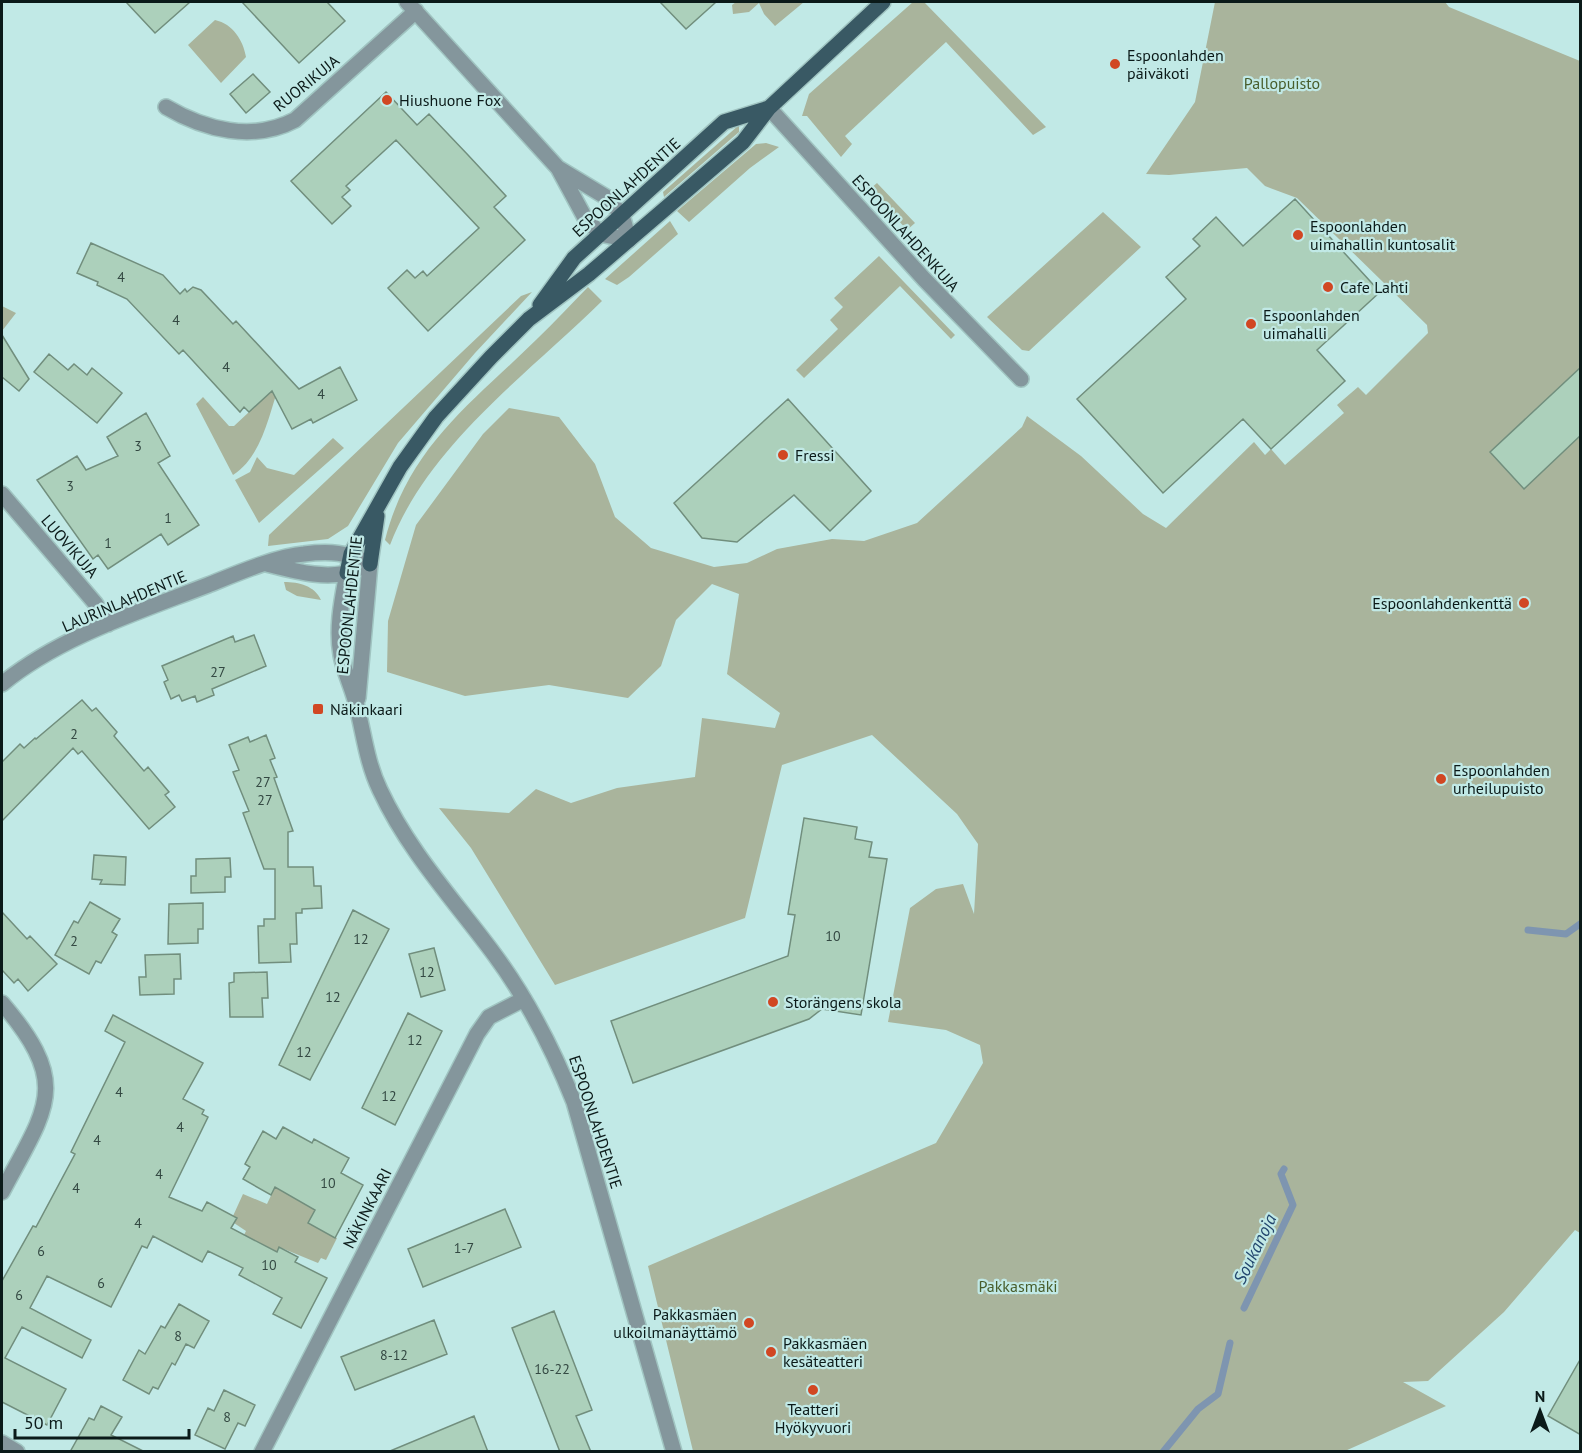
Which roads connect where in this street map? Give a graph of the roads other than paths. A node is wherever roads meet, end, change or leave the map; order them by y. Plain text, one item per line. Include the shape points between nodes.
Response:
1 (883, 2) edge
2 (412, 6) edge
3 (166, 107) dead end
4 (769, 108) junction
5 (558, 168) junction
6 (622, 214) junction
7 (600, 234) junction
8 (629, 240) junction
9 (529, 319) junction
10 (1021, 379) dead end
11 (2, 494) edge
12 (379, 507) junction
13 (351, 554) junction
14 (267, 564) junction
15 (370, 564) junction
16 (347, 573) junction
17 (108, 624) junction
18 (2, 684) edge
19 (357, 707) junction
20 (524, 999) junction
21 (2, 1003) edge
22 (2, 1192) edge
23 (2, 1443) edge
24 (17, 1452) edge
25 (262, 1452) edge
26 (674, 1452) edge

1 - 4 main road, ESPOONLAHDENTIE
2 - 3 street, RUORIKUJA via 295,120 281,127 242,132 219,129
2 - 5 street
4 - 6 main road, ESPOONLAHDENTIE via 724,122
4 - 8 main road, ESPOONLAHDENTIE via 743,142
4 - 10 street, ESPOONLAHDENKUJA
5 - 6 street via 606,197
5 - 7 street via 584,216
6 - 7 main road, ESPOONLAHDENTIE
6 - 8 street
7 - 8 street
7 - 9 main road, ESPOONLAHDENTIE via 574,258
8 - 9 main road, ESPOONLAHDENTIE
9 - 12 main road, ESPOONLAHDENTIE via 436,417 400,467
11 - 17 street, LUOVIKUJA via 95,603
12 - 13 main road, ESPOONLAHDENTIE
12 - 15 main road, ESPOONLAHDENTIE
13 - 14 street, LAURINLAHDENTIE via 302,554
13 - 15 street, LAURINLAHDENTIE
13 - 16 main road, ESPOONLAHDENTIE
14 - 16 street via 303,573
14 - 17 street, LAURINLAHDENTIE
15 - 16 street
15 - 19 street, ESPOONLAHDENTIE
16 - 19 street, ESPOONLAHDENTIE via 340,611 341,654
17 - 18 street, LAURINLAHDENTIE via 25,665
19 - 20 street, ESPOONLAHDENTIE via 368,757 400,829
20 - 25 street, NÄKINKAARI via 489,1017 477,1034
20 - 26 street, ESPOONLAHDENTIE via 552,1046 574,1102
21 - 22 street via 38,1053 46,1085 37,1125
23 - 24 street

